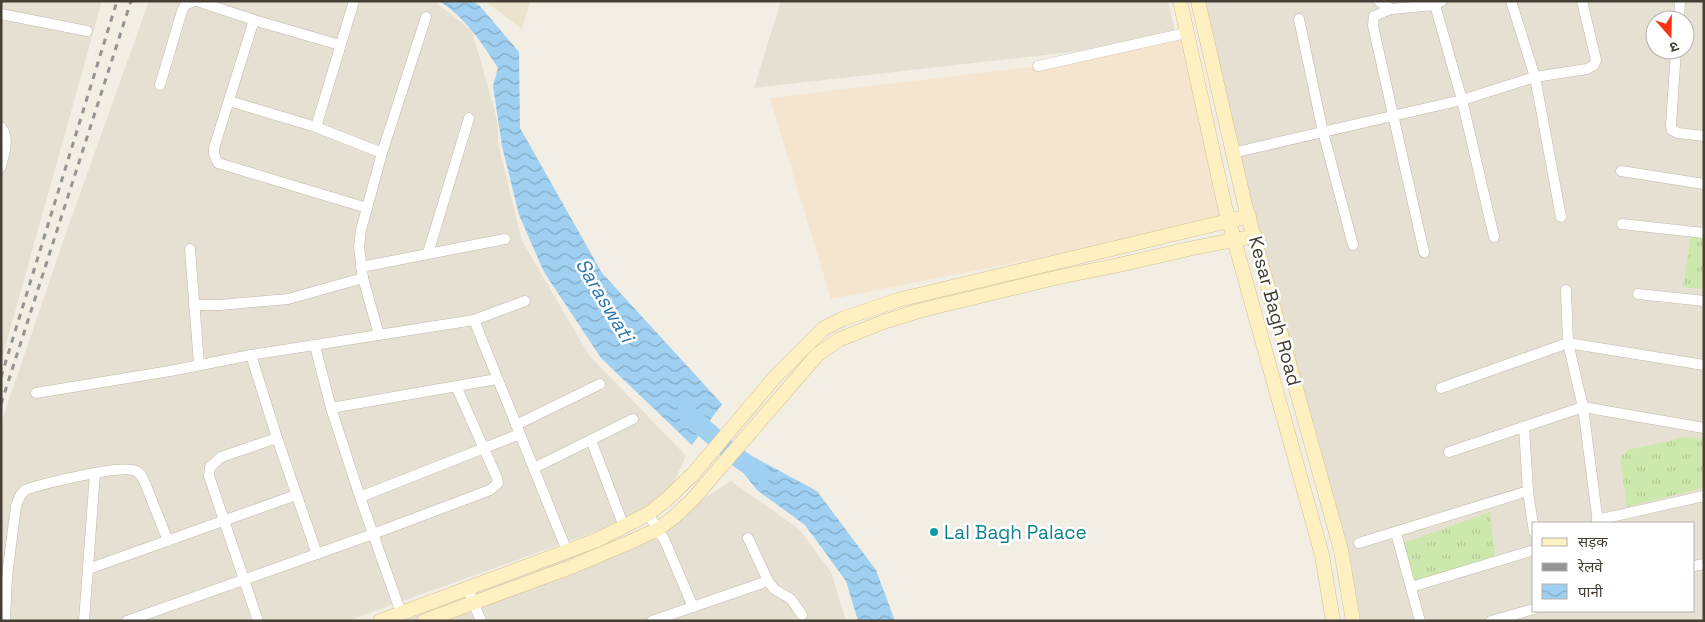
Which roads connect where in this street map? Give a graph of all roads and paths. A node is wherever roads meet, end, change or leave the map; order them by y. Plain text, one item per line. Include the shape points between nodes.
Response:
1 (196, 1) edge
2 (354, 1) edge
3 (1180, 1) edge
4 (1198, 1) edge
5 (1379, 1) edge
6 (1511, 1) edge
7 (1582, 1) edge
8 (1439, 3) edge
9 (1391, 10) junction
10 (1, 14) edge
11 (426, 17) dead end
12 (1299, 19) dead end
13 (254, 20) junction
14 (87, 31) dead end
15 (1186, 33) junction
16 (340, 45) junction
17 (1675, 60) edge
18 (1038, 66) dead end
19 (1535, 77) junction
20 (160, 85) dead end
21 (1462, 100) junction
22 (228, 101) junction
23 (1393, 116) junction
24 (469, 118) dead end
25 (1, 127) edge
26 (316, 127) junction
27 (1322, 132) junction
28 (1704, 136) edge
29 (382, 153) junction
30 (1232, 153) junction
31 (1, 166) edge
32 (1621, 171) dead end
33 (1704, 184) edge
34 (367, 208) junction
35 (1249, 216) junction
36 (1562, 217) dead end
37 (1229, 221) junction
38 (1622, 224) dead end
39 (1704, 233) edge
40 (1255, 236) junction
41 (1494, 237) dead end
42 (505, 239) dead end
43 (1235, 241) junction
44 (1353, 245) dead end
45 (190, 249) dead end
46 (1424, 252) dead end
47 (428, 253) junction
48 (361, 267) junction
49 (363, 278) junction
50 (1566, 290) dead end
51 (1638, 294) dead end
52 (525, 301) dead end
53 (1704, 301) edge
54 (194, 305) junction
55 (474, 320) junction
56 (379, 335) junction
57 (1568, 343) junction
58 (315, 346) junction
59 (251, 355) junction
60 (199, 364) junction
61 (1704, 365) edge
62 (497, 379) junction
63 (600, 384) dead end
64 (456, 386) junction
65 (1441, 388) dead end
66 (36, 393) dead end
67 (1583, 407) junction
68 (331, 408) junction
69 (633, 419) dead end
70 (1524, 427) junction
71 (1704, 428) edge
72 (518, 430) junction
73 (277, 438) junction
74 (591, 440) junction
75 (484, 448) junction
76 (1449, 452) dead end
77 (534, 468) junction
78 (95, 473) junction
79 (1528, 492) junction
80 (296, 495) junction
81 (1704, 496) edge
82 (360, 497) junction
83 (648, 514) junction
84 (224, 521) junction
85 (1598, 521) edge
86 (1532, 522) edge
87 (624, 527) junction
88 (658, 529) junction
89 (1396, 533) junction
90 (373, 534) junction
91 (748, 538) dead end
92 (168, 541) junction
93 (1359, 543) dead end
94 (567, 551) junction
95 (1532, 551) edge
96 (317, 554) junction
97 (88, 569) junction
98 (245, 580) junction
99 (768, 581) junction
100 (1411, 587) junction
101 (468, 589) junction
102 (474, 602) junction
103 (693, 607) junction
104 (1532, 610) edge
105 (401, 613) junction
106 (802, 615) dead end
107 (5, 621) edge
108 (84, 621) edge
109 (127, 621) edge
110 (258, 621) edge
111 (380, 621) edge
112 (424, 621) edge
113 (481, 621) edge
114 (652, 621) edge
115 (1334, 621) edge
116 (1353, 621) edge
117 (1420, 621) edge
118 (1491, 621) edge

1 - 13 street
1 - 20 street via 185,5 182,11
2 - 16 street
3 - 15 main road, Kesar Bagh Road
4 - 30 main road, Kesar Bagh Road
5 - 9 street
6 - 19 street
7 - 19 street via 1595,50 1594,65
8 - 9 street
8 - 21 street
9 - 23 street via 1374,16 1373,26
10 - 14 street
11 - 29 street
12 - 27 street
13 - 16 street
13 - 22 street
15 - 18 street
15 - 37 main road, Kesar Bagh Road
16 - 26 street
17 - 28 street via 1672,130
19 - 21 street
19 - 36 street
21 - 23 street
21 - 41 street
22 - 26 street
22 - 34 street via 214,148 218,163
23 - 27 street
23 - 46 street
24 - 47 street
25 - 31 street via 6,146
26 - 29 street
27 - 30 street
27 - 44 street
29 - 34 street
30 - 35 main road, Kesar Bagh Road
32 - 33 street
34 - 48 street via 359,247
35 - 37 main road
35 - 40 main road, Kesar Bagh Road
37 - 43 main road, Kesar Bagh Road
37 - 83 main road via 898,300 842,319 823,329 807,344 693,474
38 - 39 street
40 - 43 main road
40 - 116 main road, Kesar Bagh Road via 1341,550
42 - 47 street
43 - 88 main road via 1059,277 922,310 838,340 817,355 707,484
43 - 115 main road, Kesar Bagh Road via 1322,555
45 - 54 street
47 - 48 street
48 - 49 street
49 - 54 street via 288,298
49 - 56 street
50 - 57 street
51 - 53 street
52 - 55 street
54 - 60 street
55 - 56 street
55 - 62 street
56 - 58 street
57 - 61 street
57 - 65 street
57 - 67 street
58 - 59 street
58 - 68 street
59 - 60 street
59 - 73 street
60 - 66 street
62 - 64 street
62 - 72 street
63 - 72 street
64 - 68 street
64 - 75 street
67 - 70 street
67 - 71 street
67 - 85 street
68 - 82 street
69 - 74 street
70 - 76 street
70 - 79 street
72 - 75 street
72 - 77 street
73 - 80 street
73 - 84 street via 222,458 210,468 209,476
74 - 77 street
74 - 87 street
75 - 82 street
75 - 90 street via 498,483 490,490
77 - 94 street
78 - 92 street via 126,469 141,474
78 - 97 street
78 - 107 street via 25,490 20,496 7,576
79 - 86 street
79 - 89 street
80 - 84 street
80 - 96 street
81 - 85 street
82 - 90 street
83 - 87 main road
83 - 88 street
84 - 92 street
84 - 98 street
87 - 94 main road
88 - 102 main road via 571,567
88 - 103 street
89 - 93 street
89 - 100 street
90 - 96 street
90 - 105 street
91 - 99 street
92 - 97 street
94 - 101 main road
95 - 100 street
96 - 98 street
97 - 108 street
98 - 109 street
98 - 110 street
99 - 103 street
99 - 106 street via 791,600
100 - 117 street
101 - 102 street
101 - 105 main road
102 - 112 main road
102 - 113 street
103 - 114 street
104 - 118 street
105 - 111 main road

